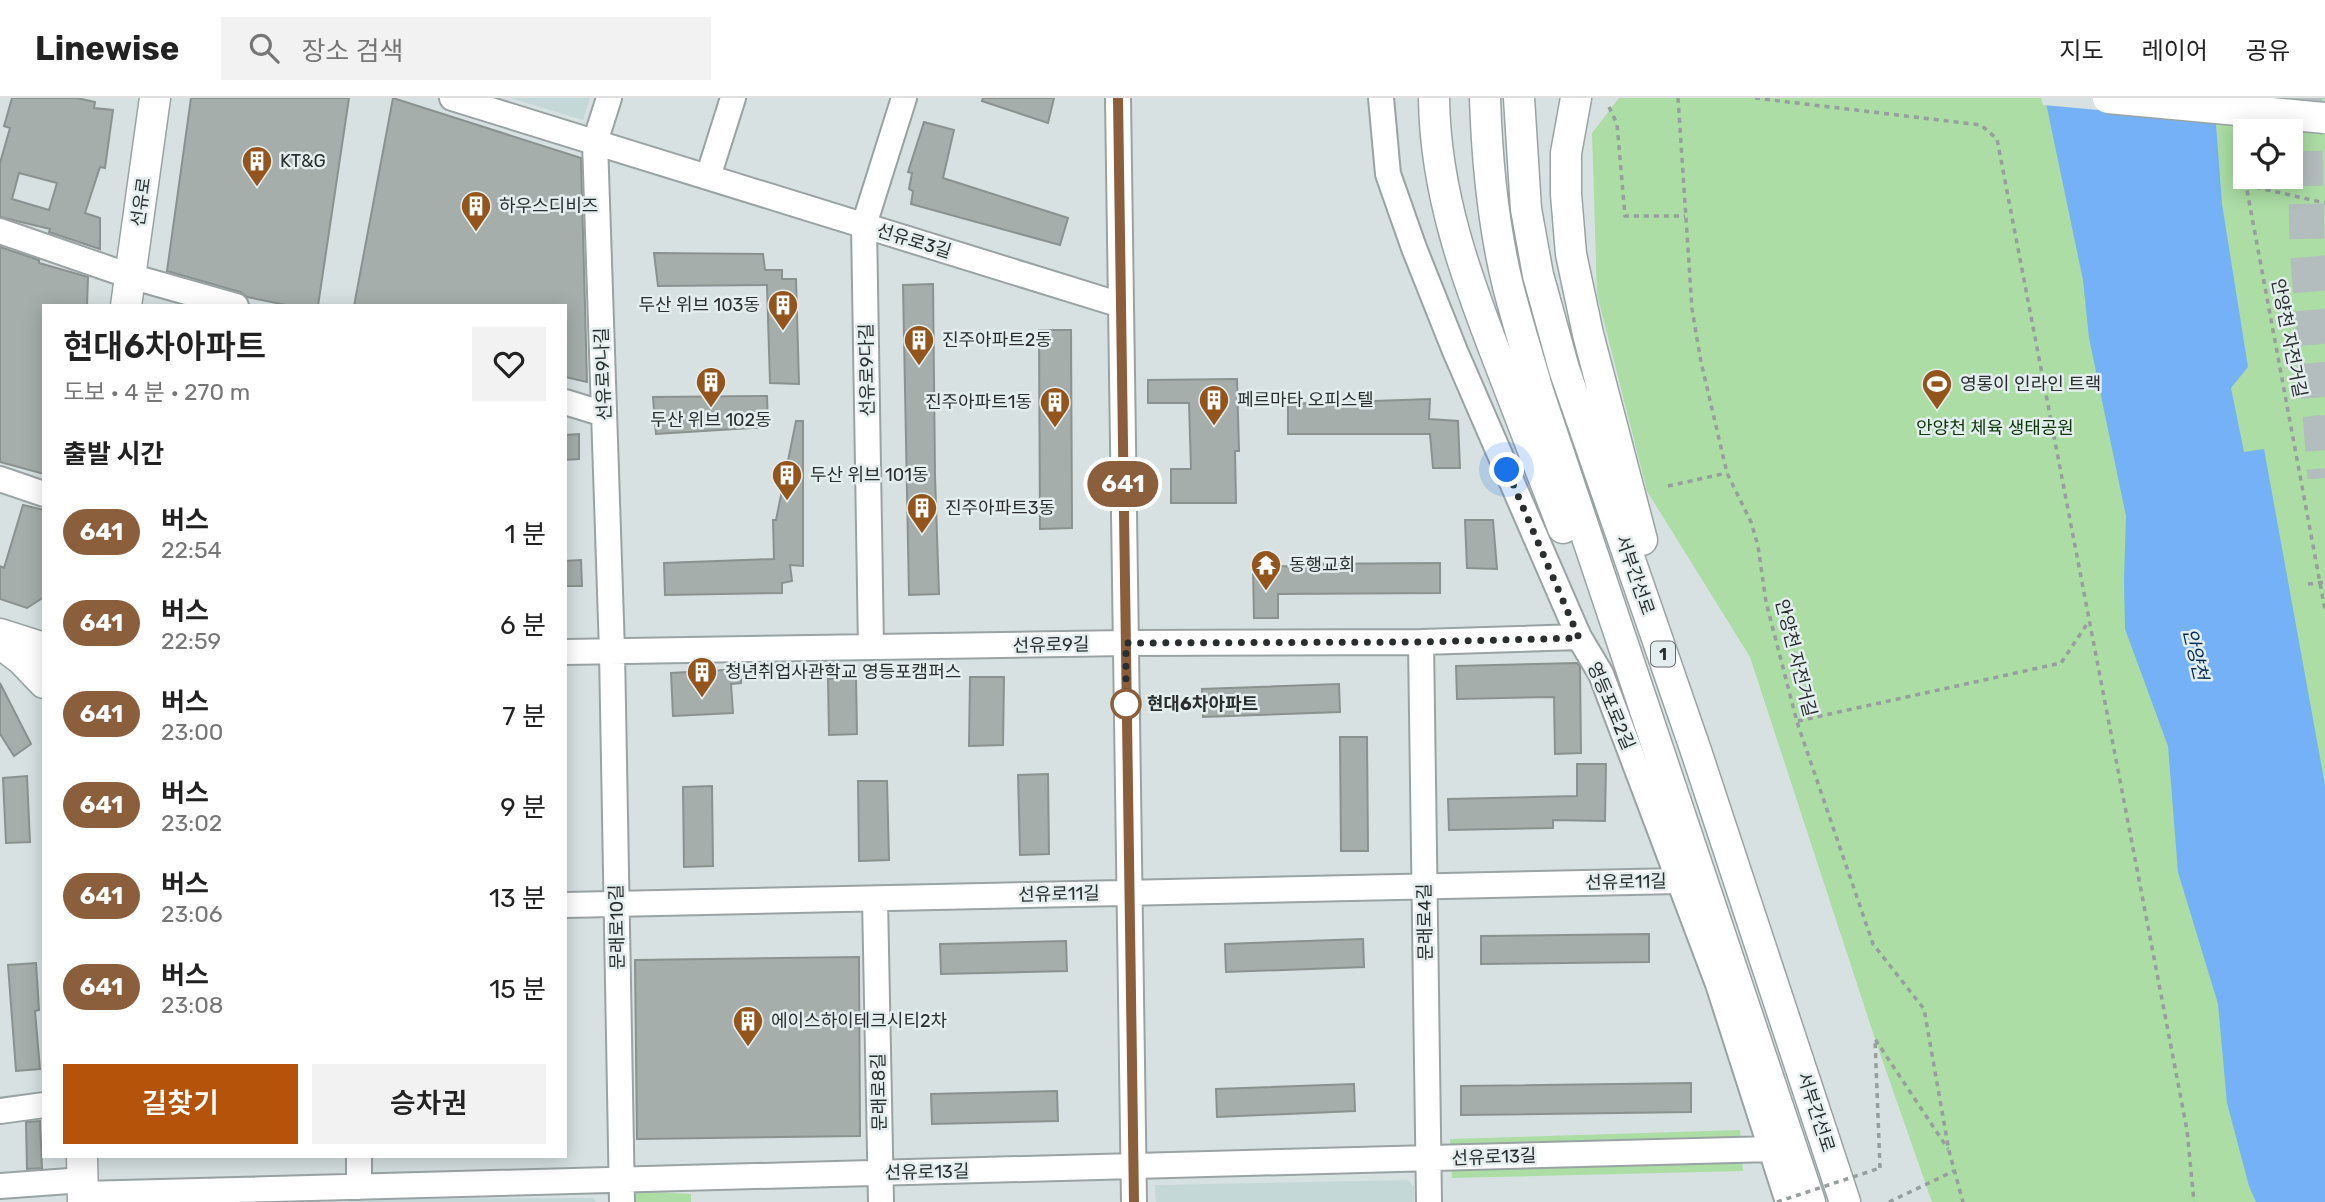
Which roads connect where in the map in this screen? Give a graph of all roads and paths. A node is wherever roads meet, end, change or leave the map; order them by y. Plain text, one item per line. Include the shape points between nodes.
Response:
1 (155, 98) edge
2 (452, 98) edge
3 (610, 98) edge
4 (733, 98) edge
5 (904, 98) edge
6 (1118, 98) edge
7 (1381, 98) edge
8 (1434, 98) edge
9 (1485, 98) edge
10 (1519, 98) edge
11 (1576, 98) edge
12 (1678, 98) edge
13 (1755, 98) edge
14 (2108, 98) edge
15 (1602, 103) edge
16 (2325, 118) edge
17 (595, 142) junction
18 (1566, 153) junction
19 (708, 177) junction
20 (2247, 189) edge
21 (2264, 189) edge
22 (2325, 203) edge
23 (1685, 216) junction
24 (864, 225) junction
25 (0, 231) edge
26 (131, 276) junction
27 (126, 304) edge
28 (229, 304) edge
29 (1121, 305) junction
30 (567, 403) edge
31 (604, 414) junction
32 (1727, 473) junction
33 (0, 479) edge
34 (1668, 486) dead end
35 (42, 493) edge
36 (2322, 582) edge
37 (2308, 584) dead end
38 (2325, 610) edge
39 (2089, 621) junction
40 (0, 634) edge
41 (1579, 638) junction
42 (1421, 642) junction
43 (0, 643) edge
44 (1126, 643) junction
45 (870, 647) junction
46 (42, 648) edge
47 (612, 651) junction
48 (567, 652) edge
49 (42, 681) edge
50 (1797, 722) junction
51 (1696, 751) junction
52 (1661, 763) junction
53 (1679, 881) junction
54 (1425, 887) junction
55 (1129, 893) junction
56 (874, 899) junction
57 (617, 904) junction
58 (567, 905) edge
59 (42, 1105) edge
60 (0, 1111) edge
61 (1772, 1149) junction
62 (1949, 1151) junction
63 (359, 1158) edge
64 (1429, 1158) junction
65 (1133, 1166) junction
66 (1954, 1171) junction
67 (881, 1173) junction
68 (83, 1183) edge
69 (0, 1186) edge
70 (359, 1186) junction
71 (622, 1191) edge
72 (881, 1202) edge
73 (1134, 1202) edge
74 (1429, 1202) edge
75 (1777, 1202) edge
76 (1788, 1202) edge
77 (1810, 1202) edge
78 (1845, 1202) edge
79 (1889, 1202) edge
80 (1963, 1202) edge
81 (2194, 1202) edge

1 - 26 main road, 선유로
2 - 17 street, 선유로3길
3 - 17 street, 선유로9나길
4 - 19 street
5 - 24 street, 선유로9다길
6 - 29 street
7 - 41 street, 영등포로2길 via 1388,174 1415,248
8 - 52 main road, 1 via 1438,153 1458,248 1478,307 1584,582
9 - 52 main road, 서부간선로 / 1 via 1494,214 1507,285
10 - 51 main road, 서부간선로 / 1 via 1526,209 1538,275 1564,369
11 - 18 main road, 1
12 - 23 path, 안양천 자전거길
13 - 39 path via 1981,125 1997,139
14 - 16 main road, bridge
15 - 18 main road
15 - 23 path via 1618,124 1625,216
17 - 19 street, 선유로3길
17 - 31 street, 선유로9나길
18 - 51 main road, 1 via 1577,287
19 - 24 street, 선유로3길
20 - 36 path, 안양천 자전거길
21 - 22 path
23 - 32 path, 안양천 자전거길 via 1692,309
24 - 29 street, 선유로3길
24 - 45 street, 선유로9다길
25 - 26 street
26 - 27 main road, 선유로
26 - 28 street
29 - 44 street
30 - 31 street
31 - 47 street, 선유로9나길
32 - 34 path
32 - 50 path, 안양천 자전거길 via 1758,546 1766,602
33 - 35 street
36 - 37 path
36 - 38 path, 안양천 자전거길
39 - 50 path via 2061,663
39 - 81 path via 2188,1130
40 - 46 main road
41 - 42 street, 선유로9길
41 - 53 street, 영등포로2길 via 1601,674
42 - 44 street, 선유로9길
42 - 54 street, 문래로4길
43 - 49 main road
44 - 45 street, 선유로9길
44 - 55 street
45 - 47 street, 선유로9길
47 - 48 street, 선유로9길
47 - 57 street, 문래로10길
50 - 62 path, 안양천 자전거길 via 1873,944 1924,1009
51 - 78 main road, 서부간선로 / 1
52 - 77 main road, 서부간선로 / 1
53 - 54 street, 선유로11길
53 - 61 street, 영등포로2길
54 - 55 street, 선유로11길
54 - 64 street, 문래로4길
55 - 56 street, 선유로11길
55 - 65 street
56 - 57 street, 선유로11길
56 - 67 street, 문래로8길
57 - 58 street, 선유로11길
57 - 71 street, 문래로10길
59 - 60 street
61 - 64 street, 선유로13길
61 - 76 street, 영등포로2길
62 - 66 path, 안양천 자전거길
62 - 75 path, bridge via 1875,1039 1880,1168
63 - 70 street
64 - 65 street, 선유로13길
64 - 74 street, 문래로4길
65 - 67 street, 선유로13길
65 - 73 street
66 - 79 path
66 - 80 path, 안양천 자전거길
67 - 71 street, 선유로13길
67 - 72 street, 문래로8길
68 - 69 street, 선유로13길
68 - 70 street, 선유로13길
70 - 71 street, 선유로13길

